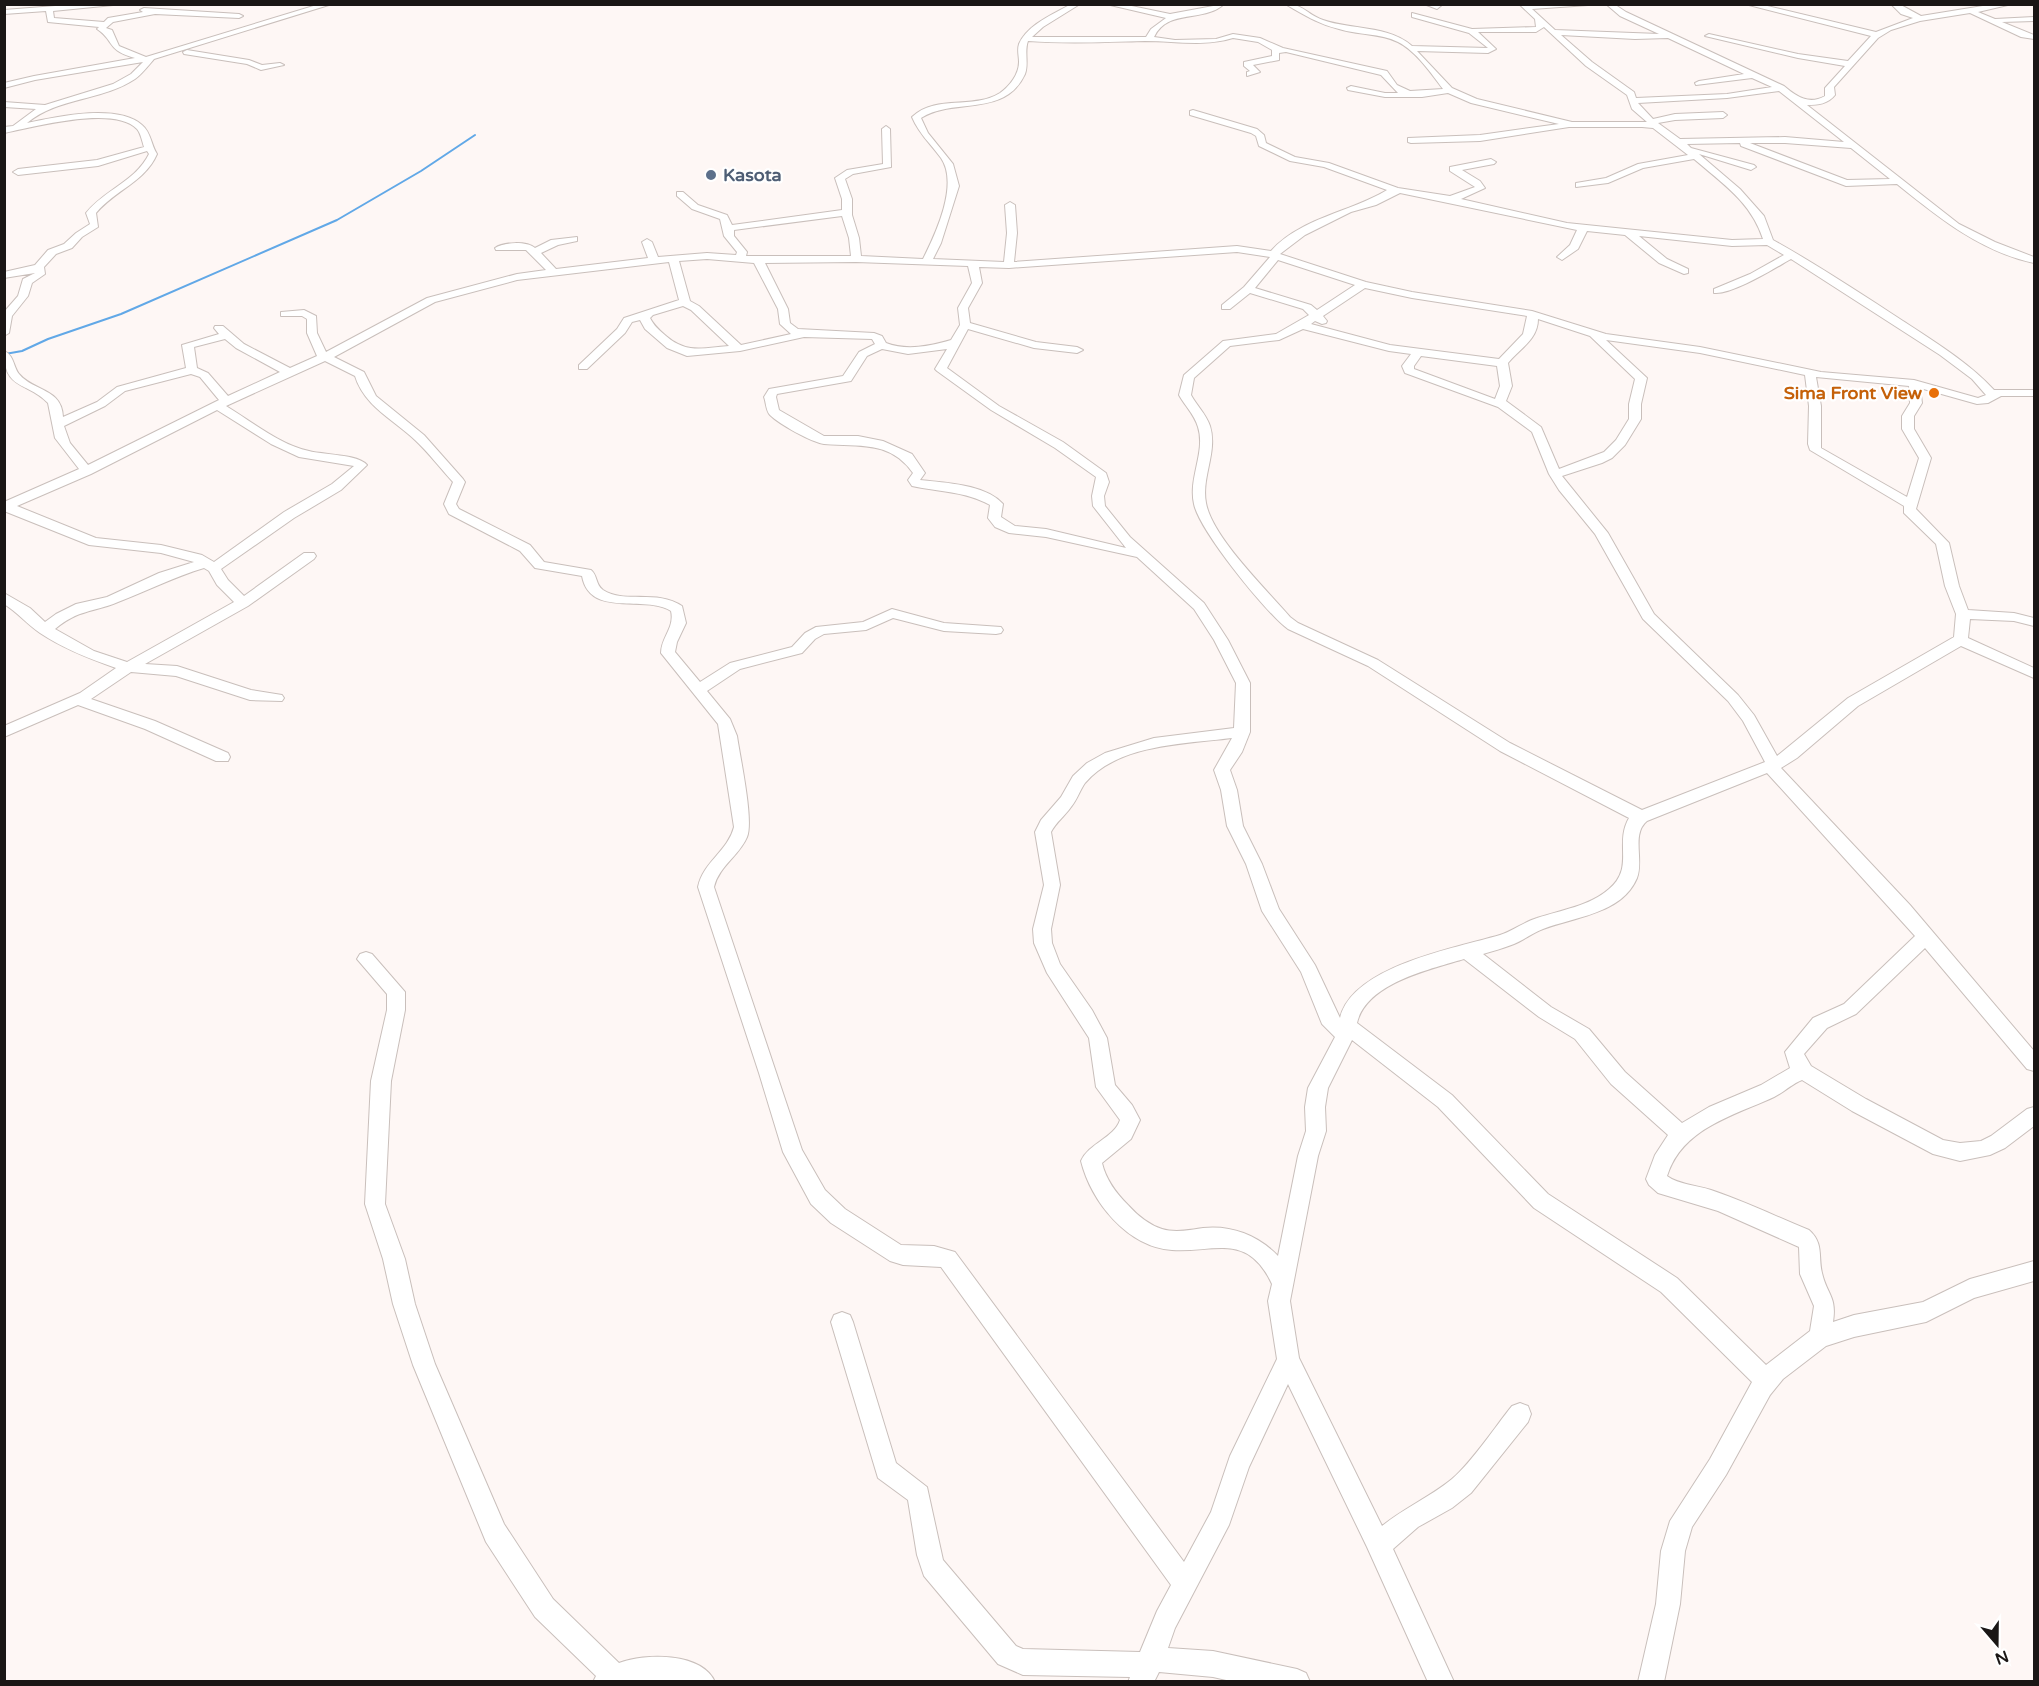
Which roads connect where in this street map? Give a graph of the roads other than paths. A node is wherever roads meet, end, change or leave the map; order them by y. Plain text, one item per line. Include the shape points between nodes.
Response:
1 (288, 4) edge
2 (329, 4) edge
3 (1077, 4) edge
4 (1108, 4) edge
5 (1221, 4) edge
6 (1288, 4) edge
7 (1427, 4) edge
8 (1440, 4) edge
9 (1599, 4) edge
10 (1610, 4) edge
11 (1748, 4) edge
12 (1882, 4) edge
13 (2009, 4) edge
14 (126, 5) edge
15 (1895, 5) edge
16 (240, 6) dead end
17 (1299, 6) edge
18 (1524, 6) edge
19 (74, 9) junction
20 (48, 10) junction
21 (4, 12) edge
22 (154, 12) junction
23 (1972, 12) junction
24 (1415, 15) dead end
25 (239, 16) junction
26 (291, 16) junction
27 (1171, 17) junction
28 (1988, 18) junction
29 (1921, 19) junction
30 (2034, 19) edge
31 (1538, 20) junction
32 (53, 21) junction
33 (107, 25) junction
34 (1472, 31) junction
35 (1552, 32) junction
36 (232, 34) junction
37 (1877, 35) junction
38 (2024, 35) junction
39 (1669, 36) junction
40 (1709, 36) dead end
41 (1635, 37) junction
42 (2004, 37) dead end
43 (2034, 37) edge
44 (1026, 39) junction
45 (1149, 39) junction
46 (1632, 46) dead end
47 (1409, 48) junction
48 (180, 50) junction
49 (1282, 50) junction
50 (148, 58) junction
51 (1849, 64) junction
52 (280, 65) dead end
53 (1250, 75) dead end
54 (1755, 75) junction
55 (1699, 83) dead end
56 (4, 86) edge
57 (1351, 88) dead end
58 (1781, 88) junction
59 (1449, 90) junction
60 (1411, 95) junction
61 (1633, 101) junction
62 (1801, 102) junction
63 (4, 104) edge
64 (44, 107) junction
65 (1192, 113) dead end
66 (1723, 115) dead end
67 (1653, 124) junction
68 (1572, 125) junction
69 (10, 129) edge
70 (886, 129) dead end
71 (1411, 140) dead end
72 (1678, 142) junction
73 (1740, 142) junction
74 (1852, 146) junction
75 (149, 148) junction
76 (1688, 149) junction
77 (1696, 156) junction
78 (1491, 162) dead end
79 (1751, 166) dead end
80 (18, 172) dead end
81 (1898, 181) junction
82 (1579, 185) dead end
83 (1395, 190) junction
84 (680, 194) dead end
85 (1451, 199) junction
86 (1010, 205) dead end
87 (847, 208) junction
88 (1638, 222) dead end
89 (729, 228) junction
90 (1582, 228) junction
91 (1629, 233) junction
92 (1652, 235) junction
93 (574, 239) dead end
94 (647, 242) dead end
95 (1769, 242) junction
96 (500, 248) dead end
97 (535, 252) junction
98 (1791, 255) junction
99 (1275, 256) junction
100 (1562, 257) dead end
101 (674, 258) junction
102 (740, 258) junction
103 (852, 259) junction
104 (654, 260) junction
105 (758, 260) junction
106 (2034, 260) edge
107 (927, 261) junction
108 (973, 264) junction
109 (1009, 265) junction
110 (39, 267) junction
111 (845, 271) dead end
112 (1684, 271) dead end
113 (554, 272) junction
114 (4, 275) edge
115 (1363, 284) junction
116 (1248, 289) junction
117 (1718, 291) dead end
118 (685, 303) junction
119 (1226, 307) dead end
120 (1316, 313) junction
121 (285, 314) dead end
122 (1532, 314) junction
123 (645, 316) junction
124 (965, 325) junction
125 (1302, 325) junction
126 (1329, 330) junction
127 (4, 333) edge
128 (804, 334) junction
129 (1594, 334) junction
130 (954, 344) junction
131 (881, 345) junction
132 (738, 348) junction
133 (1077, 350) dead end
134 (1416, 353) junction
135 (4, 354) edge
136 (324, 357) junction
137 (1502, 363) junction
138 (583, 367) dead end
139 (192, 370) junction
140 (289, 372) junction
141 (1810, 372) junction
142 (1914, 383) junction
143 (2034, 393) edge
144 (1993, 395) junction
145 (222, 403) junction
146 (1502, 405) junction
147 (57, 425) junction
148 (87, 471) junction
149 (1555, 474) junction
150 (1910, 504) junction
151 (5, 507) edge
152 (1141, 554) junction
153 (309, 556) dead end
154 (210, 565) junction
155 (4, 597) edge
156 (243, 603) junction
157 (1963, 614) junction
158 (2034, 622) edge
159 (45, 630) junction
160 (996, 630) dead end
161 (1960, 640) junction
162 (128, 667) junction
163 (2034, 673) edge
164 (699, 689) junction
165 (278, 698) dead end
166 (78, 700) junction
167 (4, 732) edge
168 (1242, 732) junction
169 (222, 757) dead end
170 (1772, 766) junction
171 (1641, 817) junction
172 (1927, 936) junction
173 (1468, 952) junction
174 (366, 959) dead end
175 (1346, 1031) junction
176 (2034, 1063) edge
177 (1804, 1072) junction
178 (2034, 1115) edge
179 (1682, 1134) junction
180 (2034, 1271) edge
181 (1282, 1283) junction
182 (842, 1322) dead end
183 (1820, 1337) junction
184 (1288, 1360) junction
185 (1767, 1381) junction
186 (1520, 1414) dead end
187 (1378, 1545) junction
188 (1185, 1584) junction
189 (1147, 1668) edge
190 (610, 1679) edge
191 (702, 1682) edge
192 (1297, 1682) edge
193 (1441, 1682) edge
194 (1652, 1682) edge

1 - 26 street
2 - 26 street
3 - 44 street
4 - 27 street
5 - 27 street via 1215,9
6 - 17 street
7 - 8 street
9 - 18 street
10 - 39 street
11 - 37 street
12 - 15 street
13 - 23 street
14 - 19 street
14 - 22 street
15 - 29 street
16 - 25 street
17 - 47 street via 1319,21 1398,39
18 - 31 street
19 - 20 street
19 - 32 street
20 - 21 street
20 - 32 street via 48,18
22 - 25 street
22 - 33 street via 111,20
23 - 28 street
23 - 29 street
24 - 34 street
25 - 36 street
26 - 36 street
27 - 45 street via 1155,27
28 - 30 street
28 - 38 street
29 - 37 street
31 - 34 street via 1540,28 1536,30
31 - 35 street
32 - 33 street
33 - 50 street via 101,29 109,32 117,50
34 - 47 street via 1492,49 1473,52
35 - 41 street
35 - 61 street via 1631,94
36 - 48 street
37 - 51 street
38 - 42 street
38 - 43 street
39 - 41 street
39 - 54 street
40 - 51 street
41 - 46 street via 1636,44
44 - 45 street
44 - 107 street via 1021,75 1005,94 983,102 937,106 916,117 944,153 954,186
45 - 49 street via 1211,42 1233,36 1260,40
47 - 59 street
48 - 50 street
48 - 52 street via 249,62 261,68
49 - 53 street via 1275,51 1276,58 1247,64 1256,72
49 - 60 street via 1384,73 1394,87
50 - 56 street
50 - 64 street via 129,79
51 - 62 street via 1829,88 1829,98
54 - 55 street
54 - 58 street
57 - 60 street via 1385,95
58 - 61 street via 1728,96
58 - 62 street
59 - 60 street
59 - 68 street via 1482,104
61 - 67 street
62 - 74 street
63 - 64 street
64 - 69 street
65 - 83 street via 1254,131 1260,135 1262,144 1285,156 1326,165
66 - 67 street via 1675,117
67 - 68 street
67 - 72 street
68 - 71 street via 1480,138
69 - 75 street via 81,117 118,118 139,127 149,140
70 - 87 street via 888,165 841,176
72 - 73 street
72 - 76 street
73 - 74 street via 1785,140
73 - 81 street via 1846,183
74 - 81 street
75 - 80 street via 98,162
75 - 110 street via 153,157 145,167 97,204 91,213 95,225 68,246 52,252
76 - 77 street
76 - 79 street
77 - 82 street via 1641,166 1608,180
77 - 95 street via 1756,212
78 - 85 street via 1453,169 1480,188
81 - 106 street via 1971,235
83 - 85 street
83 - 99 street via 1302,233 1276,250
84 - 89 street via 694,206 720,214
85 - 90 street
86 - 109 street
87 - 89 street via 835,214 745,219
87 - 103 street via 854,238
88 - 92 street
89 - 102 street via 729,236 742,252
90 - 91 street
90 - 100 street via 1574,247
91 - 92 street
91 - 112 street via 1663,261
92 - 95 street via 1732,243
93 - 97 street via 555,242
94 - 104 street
95 - 98 street
96 - 97 street via 524,246
97 - 113 street
98 - 117 street
98 - 144 street via 1944,353
99 - 109 street via 1229,249
99 - 115 street
99 - 116 street
101 - 102 street
101 - 104 street
101 - 118 street
102 - 105 street
103 - 105 street
103 - 107 street
103 - 111 street
104 - 113 street
105 - 128 street via 783,309 785,324
107 - 108 street
108 - 109 street
108 - 124 street via 976,283 963,308
110 - 114 street
110 - 127 street via 40,274 27,281 23,296 6,316
113 - 136 street via 440,296
115 - 120 street
115 - 122 street via 1412,296
116 - 119 street
116 - 120 street via 1292,301
118 - 123 street
118 - 132 street
120 - 125 street
120 - 126 street
121 - 136 street via 304,313 312,318 312,333
122 - 129 street
122 - 137 street via 1530,334
123 - 132 street via 650,327 681,351
123 - 138 street via 628,320
124 - 130 street
124 - 133 street via 1034,345
125 - 126 street
125 - 171 street via 1272,339 1227,343 1185,382 1185,395 1201,418 1206,450 1200,505 1219,540 1293,626 1373,663 1505,747
126 - 134 street
128 - 131 street via 874,336
128 - 132 street
129 - 141 street
129 - 149 street via 1641,378 1635,419 1608,455
130 - 131 street via 926,351
130 - 152 street via 942,365 943,372 1102,476 1099,506
131 - 152 street via 863,354 847,379 773,391 770,397 774,412 814,437 871,441 908,457 919,473 916,483 945,485 989,499 997,504 994,518 1005,526
134 - 137 street
134 - 146 street via 1408,366 1413,374
135 - 147 street via 16,377 53,400 59,418
136 - 140 street
136 - 164 street via 360,374 367,393 412,430 453,474 459,482 450,504 454,511 525,548 540,565 586,573 590,585 598,592 622,600 673,604 680,624 668,644 668,653
137 - 146 street via 1506,386
139 - 140 street via 188,345 223,332 240,346
139 - 145 street via 204,375
139 - 147 street via 121,389 101,404
140 - 145 street
141 - 142 street
141 - 150 street via 1816,450
142 - 144 street via 1977,401
142 - 150 street via 1916,403 1908,416 1908,429 1925,458
143 - 144 street via 2004,391
145 - 148 street
145 - 154 street via 275,441 303,454 361,465 242,551
146 - 149 street via 1537,430
147 - 148 street via 66,446
148 - 151 street
149 - 170 street via 1601,533 1648,616 1733,698 1749,719
150 - 157 street via 1910,512 1941,543
151 - 154 street via 94,542 161,549
152 - 168 street via 1199,606 1221,640 1243,683
153 - 156 street
154 - 156 street
154 - 159 street via 164,576 111,600 81,608
155 - 159 street
156 - 162 street
157 - 158 street
157 - 161 street via 1964,633
159 - 162 street via 88,654
160 - 164 street via 944,627 892,613 866,626 821,630 810,636 802,648 735,666
161 - 163 street
161 - 170 street via 1853,702
162 - 165 street via 177,671 230,690
162 - 166 street
164 - 188 street via 718,712 729,736 742,827 739,840 710,871 706,887 793,1152 809,1182 838,1216 897,1254 932,1254 948,1259
166 - 167 street
166 - 169 street via 150,725
168 - 175 street via 1221,770 1236,826 1271,911 1309,970 1329,1018
168 - 181 street via 1138,748 1095,766 1079,780 1043,831 1052,884 1043,922 1043,942 1098,1038 1106,1086 1130,1120 1125,1134 1091,1161 1097,1184 1128,1219 1158,1238 1232,1238 1265,1255
170 - 171 street
170 - 172 street
171 - 173 street via 1631,832 1632,869 1615,894 1599,905 1535,924 1509,939
172 - 176 street via 1971,993
172 - 177 street via 1855,1005 1828,1017 1810,1032 1794,1052
173 - 175 street via 1413,967 1369,990 1350,1013
173 - 179 street via 1515,990 1582,1035 1618,1078
174 - 190 street via 396,992 381,1081 375,1204 424,1365 495,1533 544,1608
175 - 181 street via 1318,1088 1316,1131
175 - 185 street via 1446,1101 1541,1201 1669,1285
177 - 178 street via 1940,1148 1960,1152 1998,1142
177 - 179 street
179 - 183 street via 1675,1140 1656,1179 1667,1188 1728,1206 1809,1243 1811,1274 1825,1306
180 - 183 street via 1970,1289 1926,1312
181 - 184 street via 1279,1301
182 - 189 street via 886,1470 919,1495 933,1567 1007,1655 1023,1662
183 - 185 street
184 - 187 street
184 - 188 street via 1238,1464 1221,1517
185 - 194 street via 1682,1521 1673,1551 1668,1605
186 - 187 street via 1463,1485
187 - 193 street
188 - 189 street
189 - 192 street via 1212,1664
190 - 191 street via 624,1672 659,1670 685,1673

